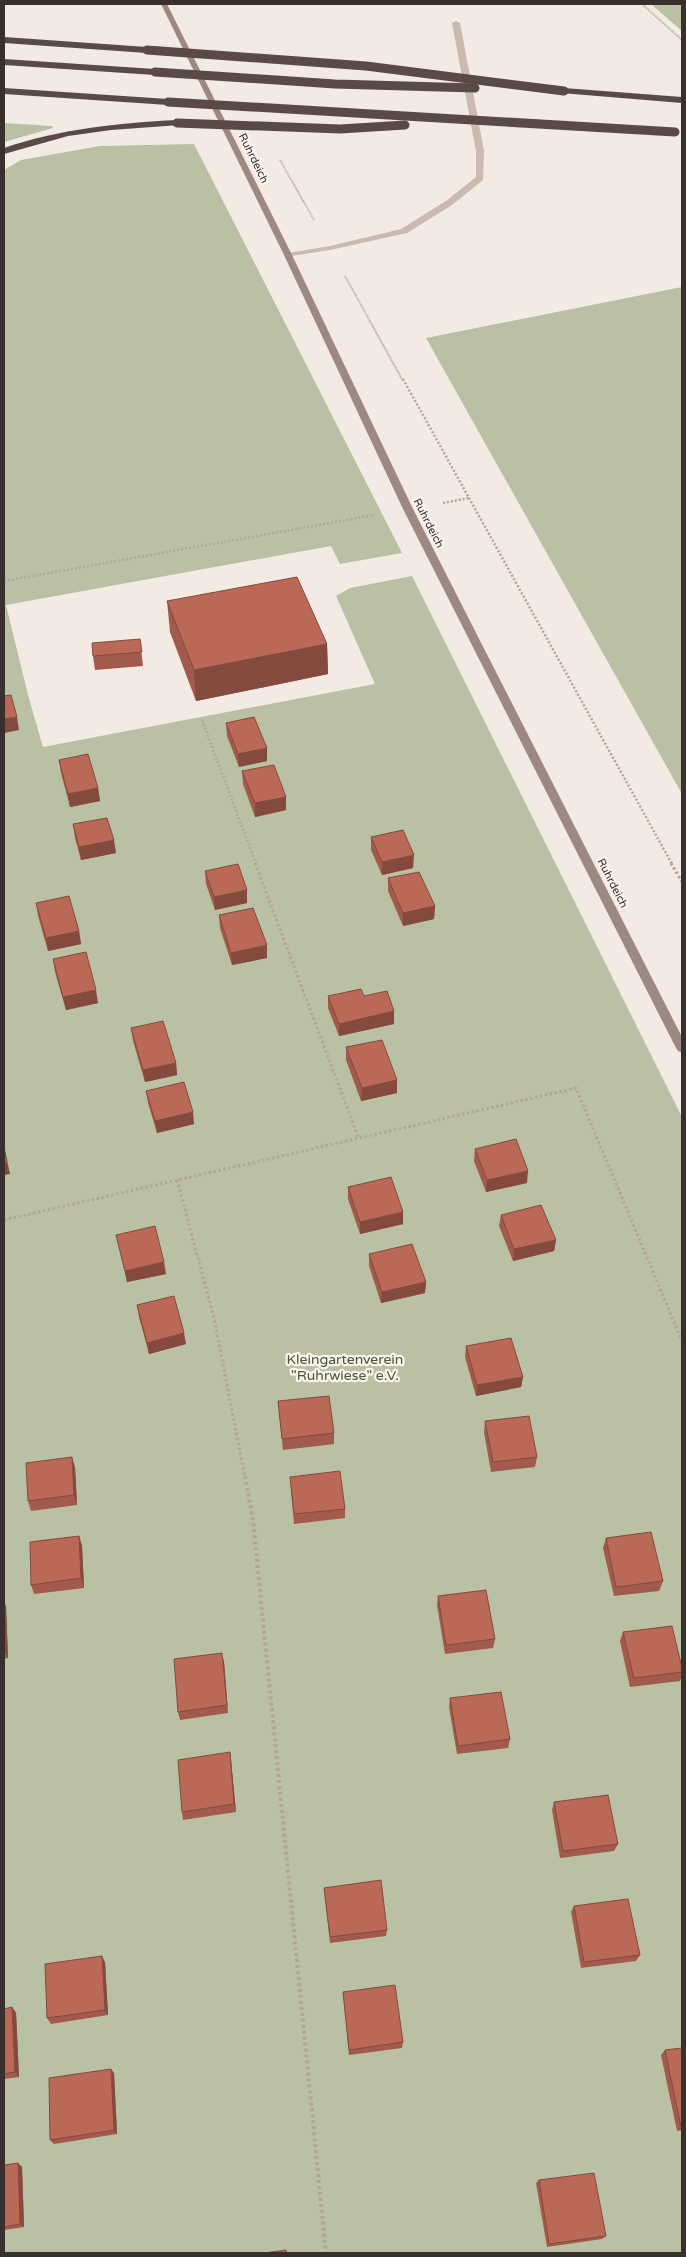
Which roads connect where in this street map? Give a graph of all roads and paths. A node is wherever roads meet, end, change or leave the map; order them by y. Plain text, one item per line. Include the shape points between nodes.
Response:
1 (164, 4) edge
2 (642, 4) edge
3 (456, 23) dead end
4 (4, 34) edge
5 (4, 40) edge
6 (682, 40) edge
7 (32, 42) junction
8 (4, 62) edge
9 (564, 91) junction
10 (4, 92) edge
11 (682, 100) edge
12 (469, 120) junction
13 (682, 132) edge
14 (4, 151) edge
15 (280, 160) dead end
16 (330, 248) junction
17 (288, 255) junction
18 (469, 498) junction
19 (408, 509) junction
20 (4, 581) edge
21 (202, 720) dead end
22 (682, 882) edge
23 (682, 1048) edge
24 (359, 1139) junction
25 (177, 1180) junction
26 (4, 1220) edge
27 (682, 1341) edge
28 (326, 2253) edge

1 - 17 main road, Ruhrdeich
2 - 6 path
3 - 16 lane via 480,151 480,178 450,203 404,231
4 - 7 highway
5 - 7 highway
7 - 9 highway, bridge via 366,66
8 - 9 highway, bridge via 335,84
9 - 11 highway
10 - 12 highway, bridge
12 - 13 highway, bridge
12 - 14 highway, bridge via 340,129 177,123 100,128 56,135
15 - 16 path
16 - 17 lane
16 - 18 path
17 - 19 main road, Ruhrdeich
18 - 19 path
18 - 22 path
19 - 20 path
19 - 23 main road, Ruhrdeich
21 - 24 path
24 - 25 path
24 - 27 path via 576,1088
25 - 26 path
25 - 28 path via 214,1318 253,1520

